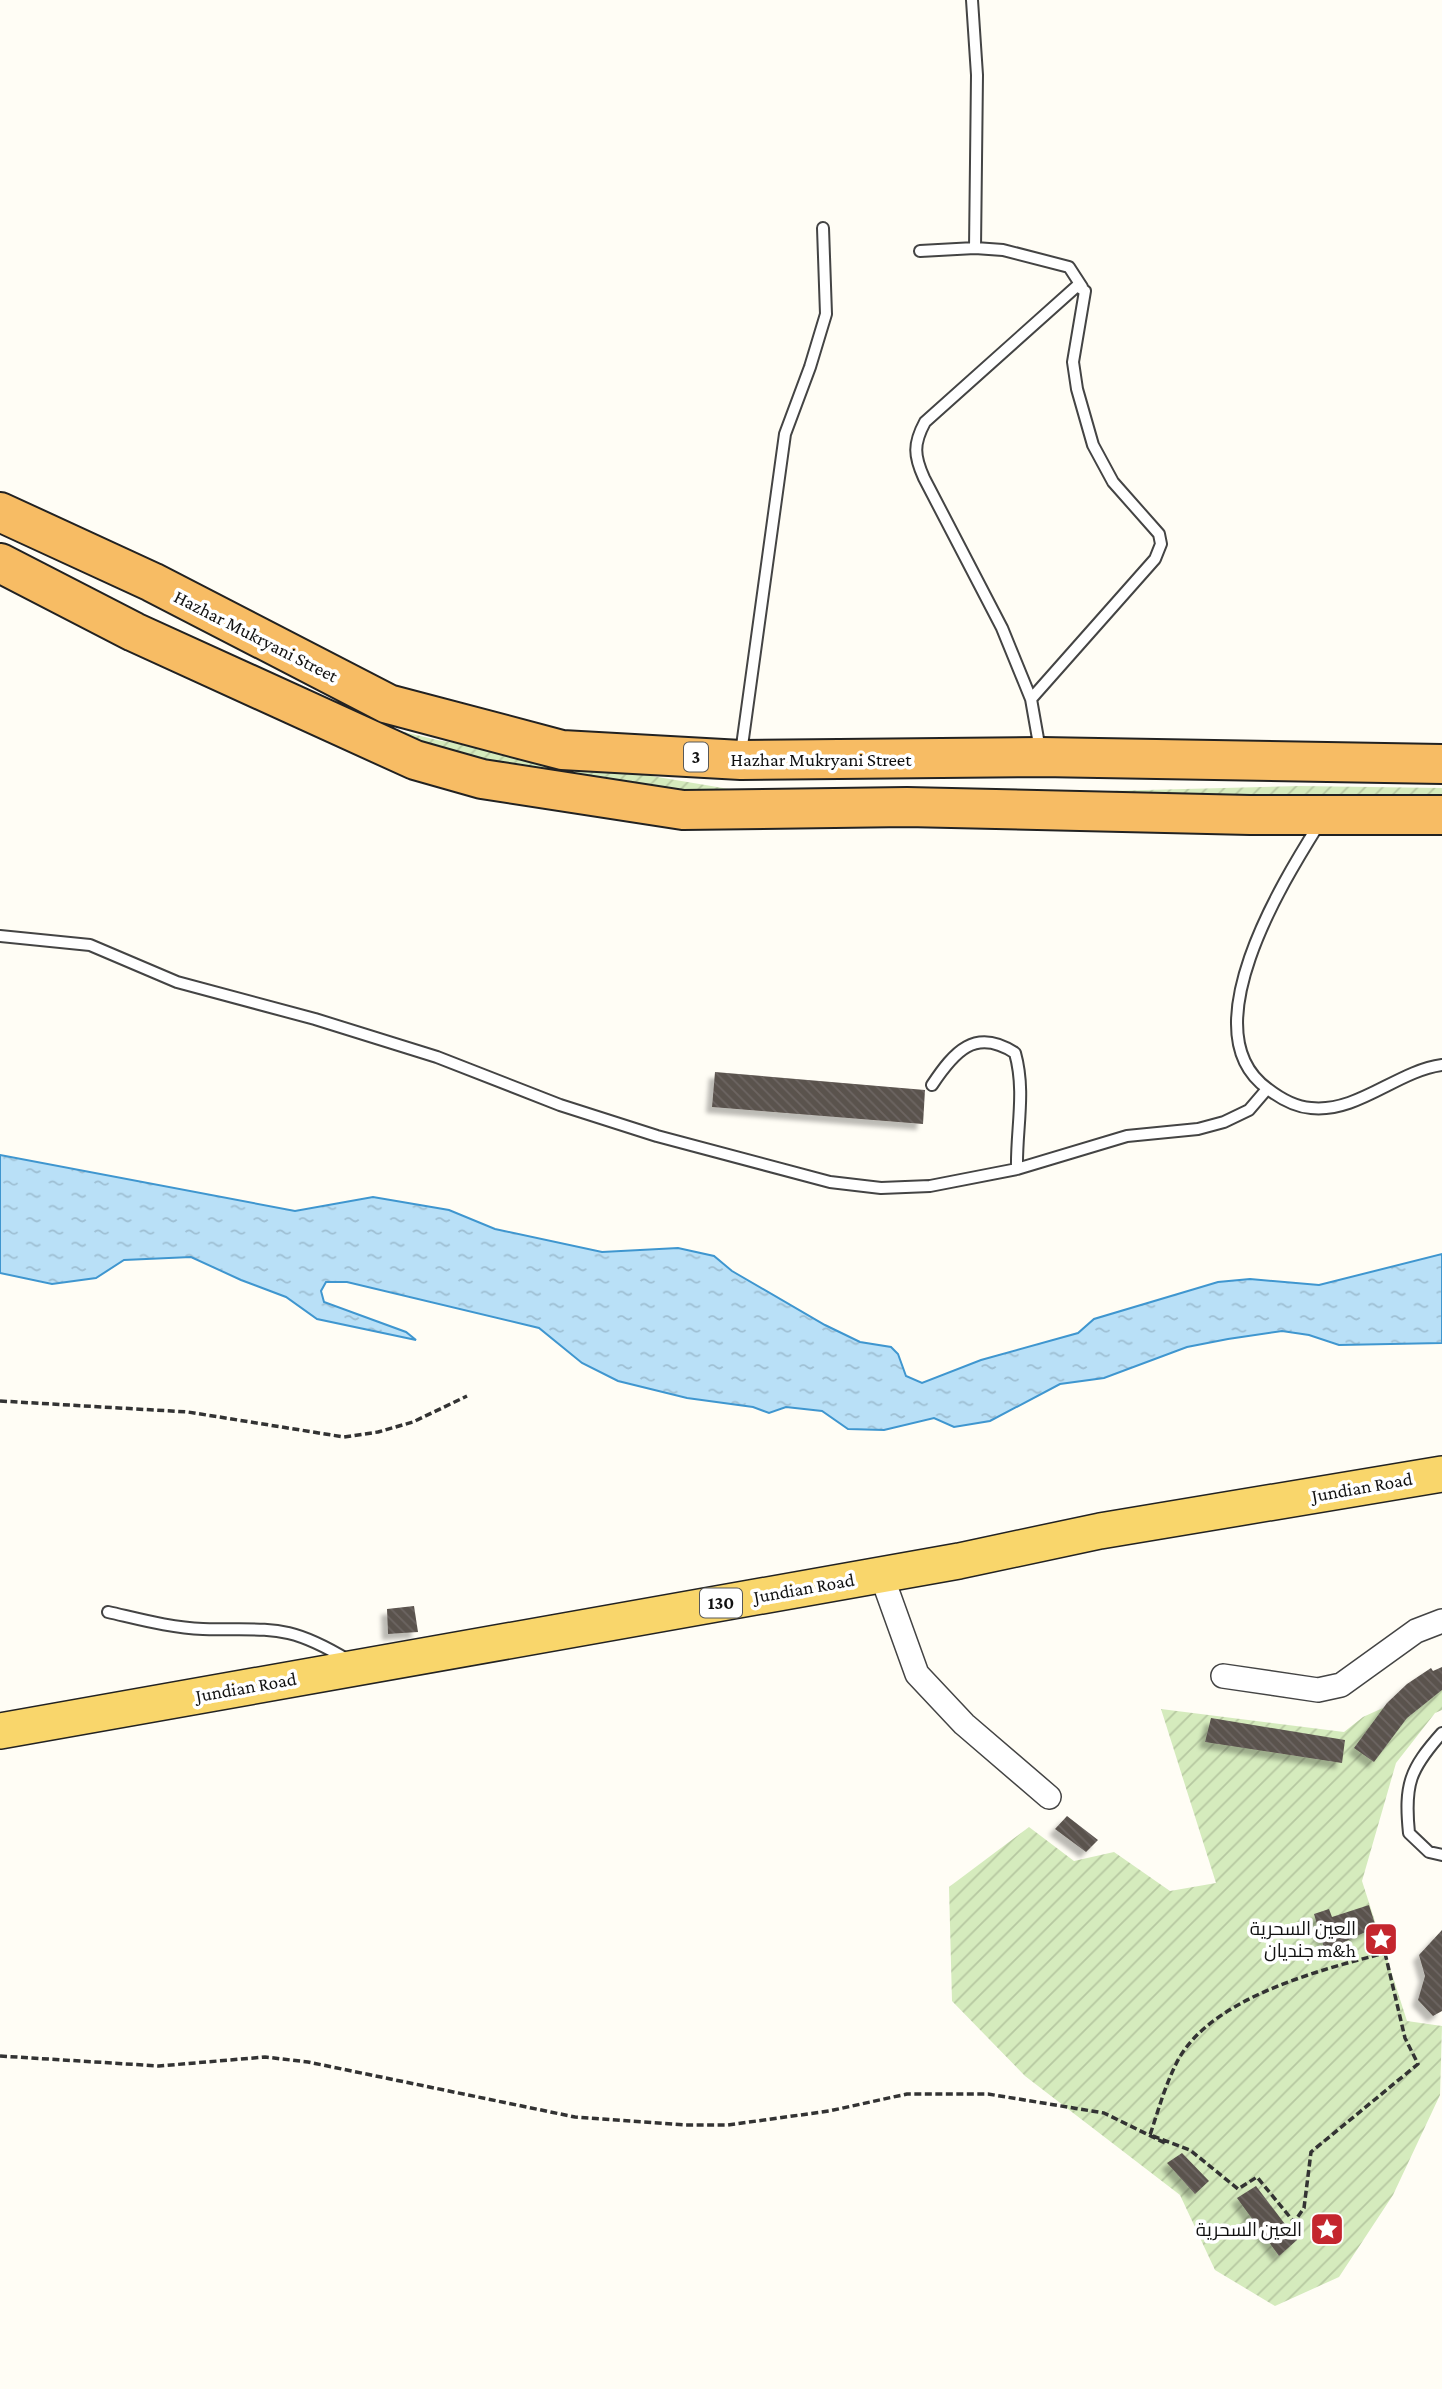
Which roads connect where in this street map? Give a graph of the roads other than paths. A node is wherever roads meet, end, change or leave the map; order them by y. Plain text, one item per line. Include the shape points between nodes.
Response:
1 (972, 0) edge
2 (823, 228) dead end
3 (975, 248) junction
4 (920, 251) dead end
5 (1082, 287) junction
6 (0, 512) edge
7 (0, 563) edge
8 (1031, 699) junction
9 (1041, 758) junction
10 (741, 760) junction
11 (1442, 765) edge
12 (1326, 813) junction
13 (1442, 815) edge
14 (0, 936) edge
15 (1441, 1065) edge
16 (932, 1085) dead end
17 (1267, 1089) junction
18 (1017, 1169) junction
19 (1442, 1474) edge
20 (881, 1574) junction
21 (108, 1612) dead end
22 (1442, 1621) edge
23 (359, 1667) junction
24 (1223, 1676) dead end
25 (0, 1731) edge
26 (1442, 1733) edge
27 (1049, 1797) dead end
28 (1442, 1855) edge

1 - 3 lane via 977,75
2 - 10 lane via 825,314 785,433
3 - 4 lane
3 - 5 lane via 1003,250 1069,267
5 - 8 lane via 1085,292 1073,362 1093,445 1113,482 1159,534 1160,544 1155,559
5 - 8 lane via 1077,286 1012,342 925,422 915,439 915,457 924,478 1002,628
6 - 10 highway, Hazhar Mukryani Street / 3 via 152,582 388,704 562,750
7 - 12 highway via 134,632 392,750 482,779 683,810 907,807
8 - 9 lane
9 - 10 highway, Hazhar Mukryani Street / 3
9 - 11 highway, Hazhar Mukryani Street / 3
12 - 13 highway
12 - 17 lane via 1260,926 1240,1000 1238,1042 1245,1065
14 - 18 lane via 90,946 177,982 437,1057 560,1105 657,1136 830,1182 881,1188 930,1186
15 - 17 lane via 1404,1075 1338,1107 1311,1108 1283,1100
16 - 18 lane via 950,1058 970,1044 1002,1044 1016,1054 1021,1107
17 - 18 lane via 1248,1110 1224,1122 1127,1136
19 - 20 main road, Jundian Road / 130 via 1100,1531
20 - 23 main road, Jundian Road / 130
20 - 27 street via 917,1674 964,1724
21 - 23 lane via 170,1626 278,1629 313,1639
22 - 24 street via 1416,1631 1341,1685 1318,1690
23 - 25 main road, Jundian Road / 130
26 - 28 lane via 1417,1761 1406,1802 1409,1833 1429,1852

